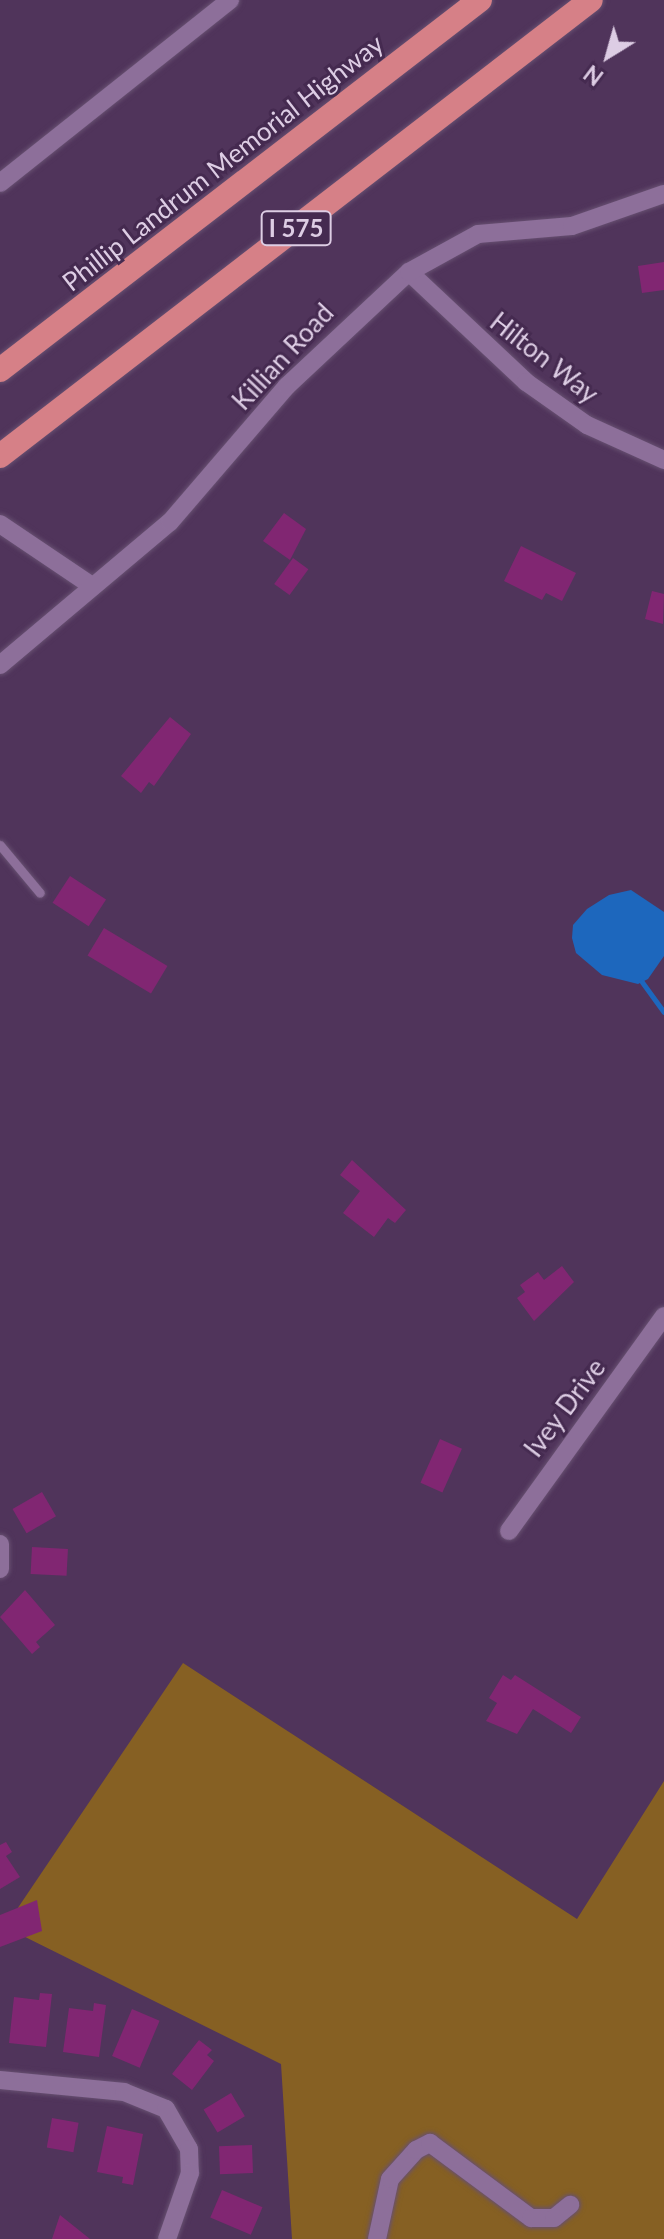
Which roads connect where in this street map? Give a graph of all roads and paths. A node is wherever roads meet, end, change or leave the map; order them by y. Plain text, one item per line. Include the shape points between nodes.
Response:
1 (230, 0) edge
2 (480, 0) edge
3 (591, 0) edge
4 (0, 183) edge
5 (664, 194) edge
6 (409, 272) junction
7 (0, 370) edge
8 (0, 456) edge
9 (664, 460) edge
10 (0, 524) edge
11 (92, 586) junction
12 (0, 665) edge
13 (0, 845) edge
14 (40, 893) dead end
15 (664, 1316) edge
16 (509, 1531) dead end
17 (0, 1544) edge
18 (0, 1569) edge
19 (0, 2080) edge
20 (570, 2205) dead end
21 (167, 2239) edge
22 (377, 2239) edge

1 - 4 street
2 - 7 highway, Phillip Landrum Memorial Highway / I 575
3 - 8 highway, I 575
5 - 6 street, Killian Road via 572,226 478,234
6 - 9 street, Hilton Way via 526,382 587,425
6 - 11 street, Killian Road via 287,386 170,522
10 - 11 street
11 - 12 street, Killian Road
13 - 14 lane
15 - 16 street, Ivey Drive
17 - 18 street
19 - 21 street via 124,2092 166,2109 189,2149 190,2173
20 - 22 street via 554,2218 531,2218 430,2143 416,2150 390,2179

